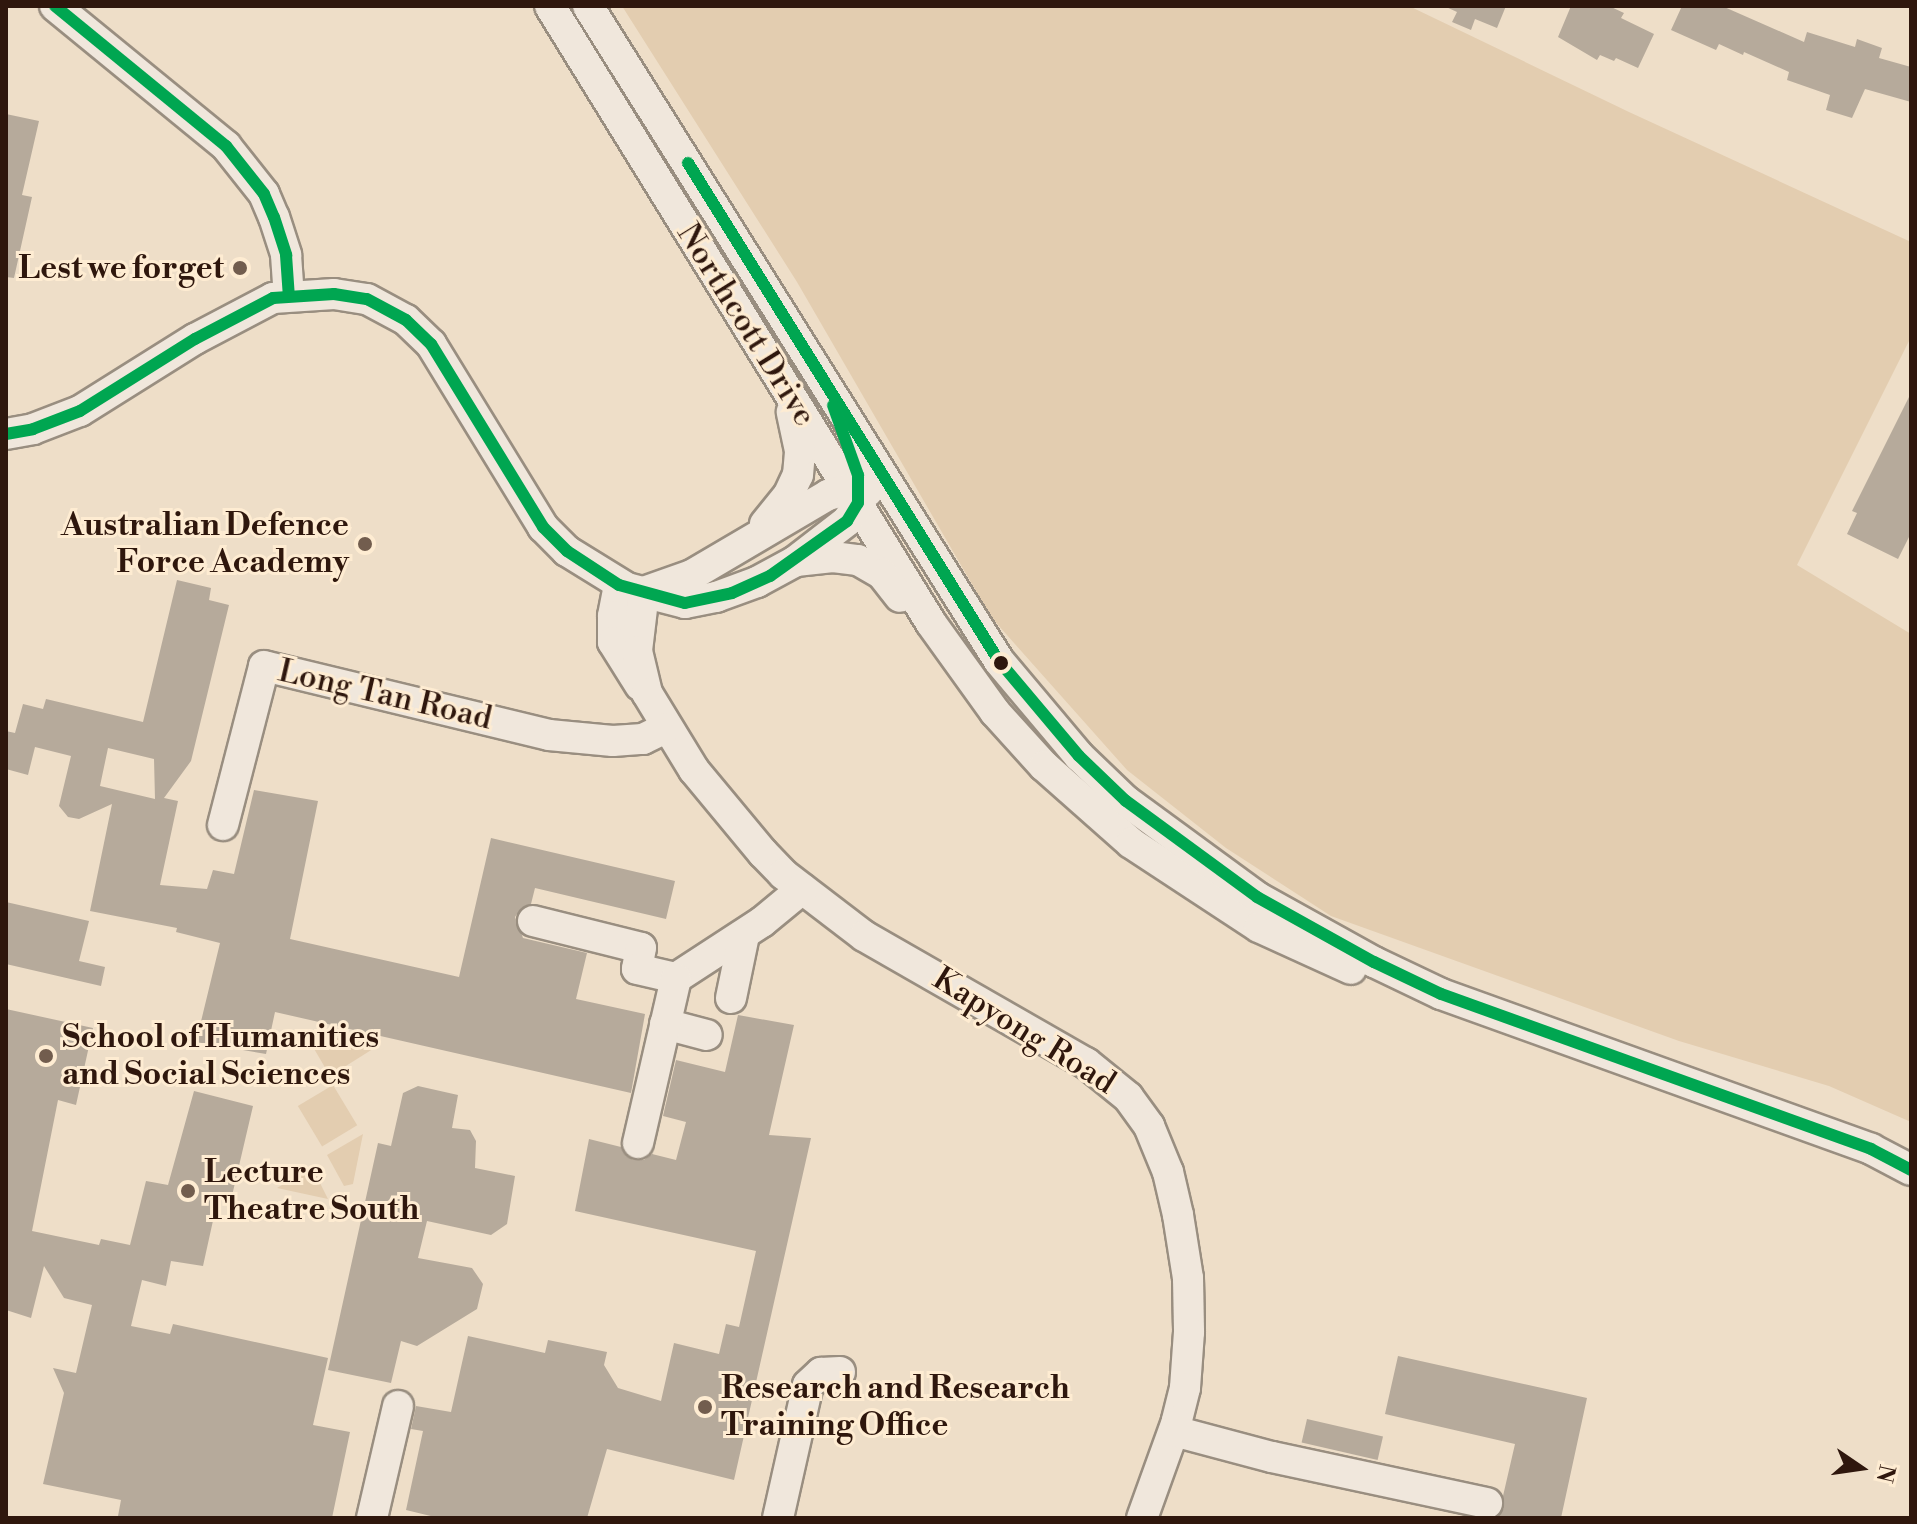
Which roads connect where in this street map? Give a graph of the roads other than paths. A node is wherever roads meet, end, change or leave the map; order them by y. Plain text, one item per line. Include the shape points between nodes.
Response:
1 (55, 6) edge
2 (550, 6) edge
3 (588, 6) edge
4 (289, 294) junction
5 (787, 389) junction
6 (830, 395) junction
7 (6, 434) edge
8 (855, 494) junction
9 (905, 514) junction
10 (750, 541) junction
11 (794, 562) junction
12 (632, 589) junction
13 (666, 728) junction
14 (1059, 780) junction
15 (223, 825) dead end
16 (802, 889) junction
17 (533, 921) dead end
18 (744, 935) junction
19 (676, 978) junction
20 (1441, 994) junction
21 (731, 998) dead end
22 (665, 1024) junction
23 (707, 1035) dead end
24 (638, 1143) dead end
25 (1911, 1170) edge
26 (840, 1372) dead end
27 (398, 1406) dead end
28 (1174, 1431) junction
29 (1487, 1503) dead end
30 (372, 1518) edge
31 (778, 1518) edge
32 (1142, 1518) edge

1 - 4 street via 226,146 264,194 274,217 286,255
2 - 5 street, Northcott Drive
3 - 6 street, Northcott Drive
4 - 7 street via 195,339 72,415
4 - 12 street via 367,299 406,320 452,374 543,527 567,551
5 - 8 street, Northcott Drive
5 - 10 street via 800,451 798,475 783,503
6 - 8 street via 856,466
6 - 9 street, Northcott Drive
8 - 9 street via 885,498
8 - 10 street via 816,501
8 - 11 street via 847,521
8 - 14 street, Northcott Drive via 957,662
9 - 20 street, Northcott Drive via 999,661 1079,756 1126,801 1257,897
10 - 12 street via 683,580
11 - 12 street via 742,589 698,601 673,601
11 - 14 street via 853,558 882,574 993,729 1015,752
12 - 13 street, Kapyong Road via 647,693
13 - 15 street, Long Tan Road via 643,739 613,741 549,735 264,666
13 - 16 street, Kapyong Road via 728,813
14 - 20 street, Northcott Drive via 1131,843 1259,927 1383,982
16 - 18 street
16 - 28 street, Kapyong Road via 864,936 1086,1063 1128,1097 1149,1126 1168,1172 1189,1288 1187,1369
17 - 19 street via 641,948 637,969
18 - 19 street
18 - 21 street
19 - 22 street
20 - 25 street, Northcott Drive via 1871,1149
22 - 23 street
22 - 24 street
26 - 31 street via 826,1371 810,1381
27 - 30 street
28 - 29 street
28 - 32 street, Kapyong Road

